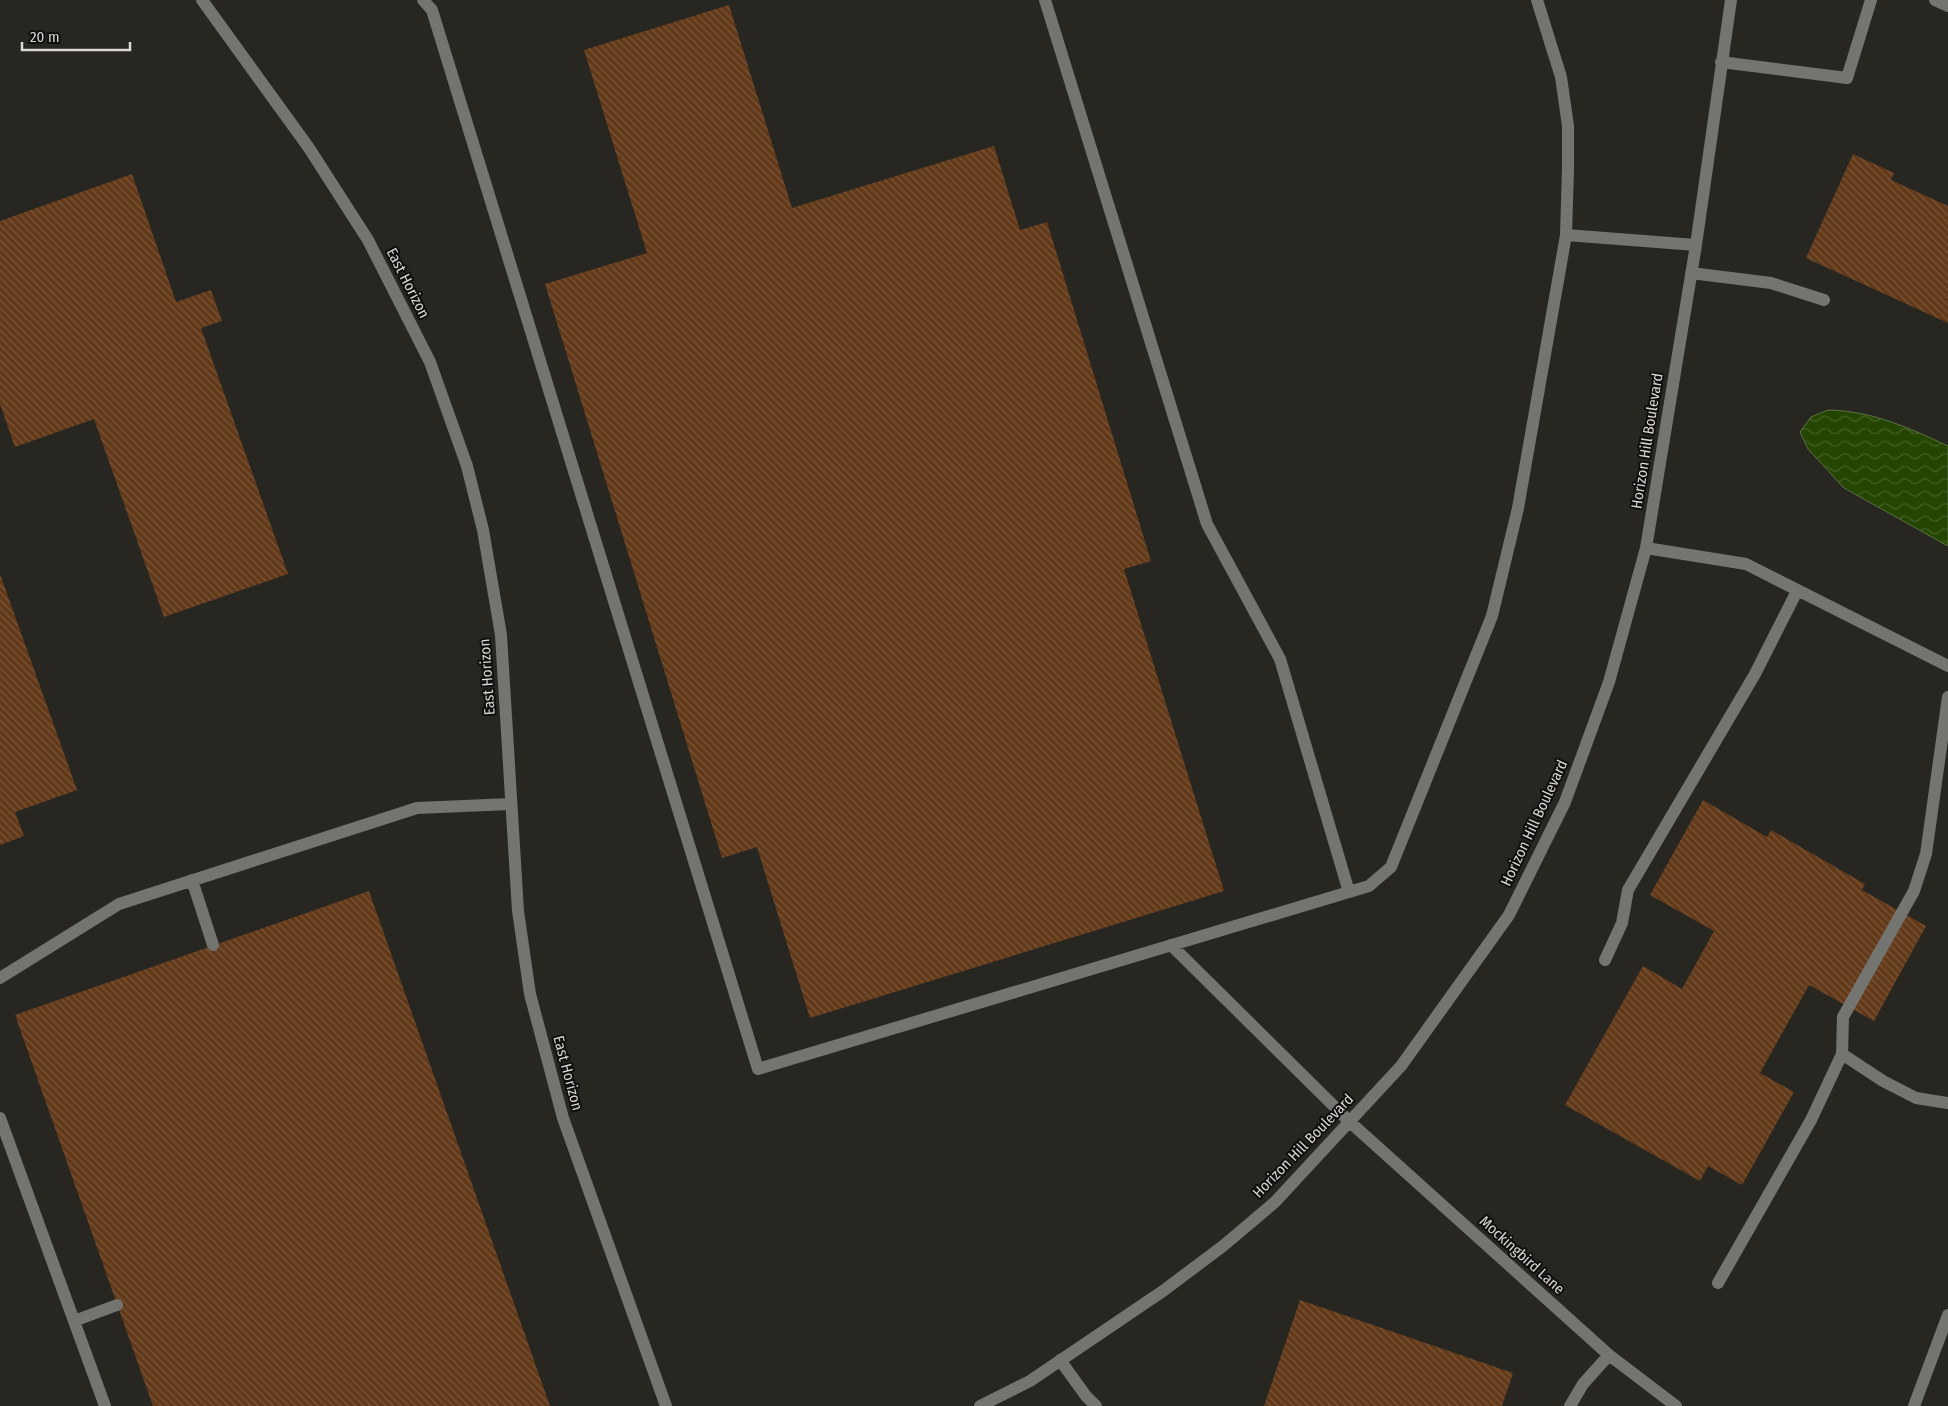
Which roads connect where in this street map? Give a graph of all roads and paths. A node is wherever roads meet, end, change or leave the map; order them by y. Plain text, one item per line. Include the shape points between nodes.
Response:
1 (202, 0) edge
2 (423, 0) edge
3 (1045, 0) edge
4 (1537, 0) edge
5 (1731, 0) edge
6 (1870, 0) edge
7 (1935, 0) edge
8 (1948, 6) edge
9 (1721, 62) junction
10 (1566, 235) junction
11 (1696, 245) junction
12 (1691, 273) junction
13 (1824, 300) dead end
14 (1646, 548) junction
15 (1797, 591) junction
16 (1948, 666) edge
17 (1948, 697) edge
18 (512, 804) junction
19 (192, 880) junction
20 (1349, 892) junction
21 (213, 945) dead end
22 (1171, 945) junction
23 (1605, 960) dead end
24 (0, 978) edge
25 (1842, 1054) junction
26 (1948, 1103) edge
27 (0, 1118) edge
28 (1350, 1122) junction
29 (1718, 1283) dead end
30 (117, 1305) dead end
31 (1948, 1315) edge
32 (74, 1320) junction
33 (1609, 1355) junction
34 (1060, 1360) junction
35 (105, 1406) edge
36 (666, 1406) edge
37 (980, 1406) edge
38 (1096, 1406) edge
39 (1570, 1406) edge
40 (1676, 1406) edge
41 (1914, 1406) edge

1 - 18 street, East Horizon via 309,148 362,232 430,362 467,466 483,530 502,635
2 - 22 street via 432,10 758,1069
3 - 20 street via 1207,524 1280,659
4 - 10 street via 1562,77 1568,126
5 - 9 street, Horizon Hill Boulevard
6 - 9 street via 1847,78
7 - 8 street
9 - 11 street, Horizon Hill Boulevard
10 - 11 street
10 - 20 street via 1518,508 1492,616 1391,867 1369,886
11 - 12 street, Horizon Hill Boulevard
12 - 13 street via 1771,282
12 - 14 street, Horizon Hill Boulevard
14 - 15 street via 1746,564
14 - 28 street, Horizon Hill Boulevard via 1609,682 1565,802 1509,915 1401,1066
15 - 16 street
15 - 23 street via 1754,674 1628,890 1622,923
17 - 25 street via 1926,854 1914,891 1842,1017
18 - 19 street via 417,808
18 - 36 street, East Horizon via 518,911 530,994 563,1118
19 - 21 street
19 - 24 street via 119,904
20 - 22 street
22 - 28 street, Mockingbird Lane
25 - 26 street via 1916,1098
25 - 29 street via 1811,1120
27 - 32 street
28 - 33 street, Mockingbird Lane
28 - 34 street, Horizon Hill Boulevard via 1275,1202 1222,1246
30 - 32 street
31 - 41 street
32 - 35 street
33 - 39 street via 1583,1384
33 - 40 street, Mockingbird Lane
34 - 37 street, Horizon Hill Boulevard via 1030,1381
34 - 38 street

